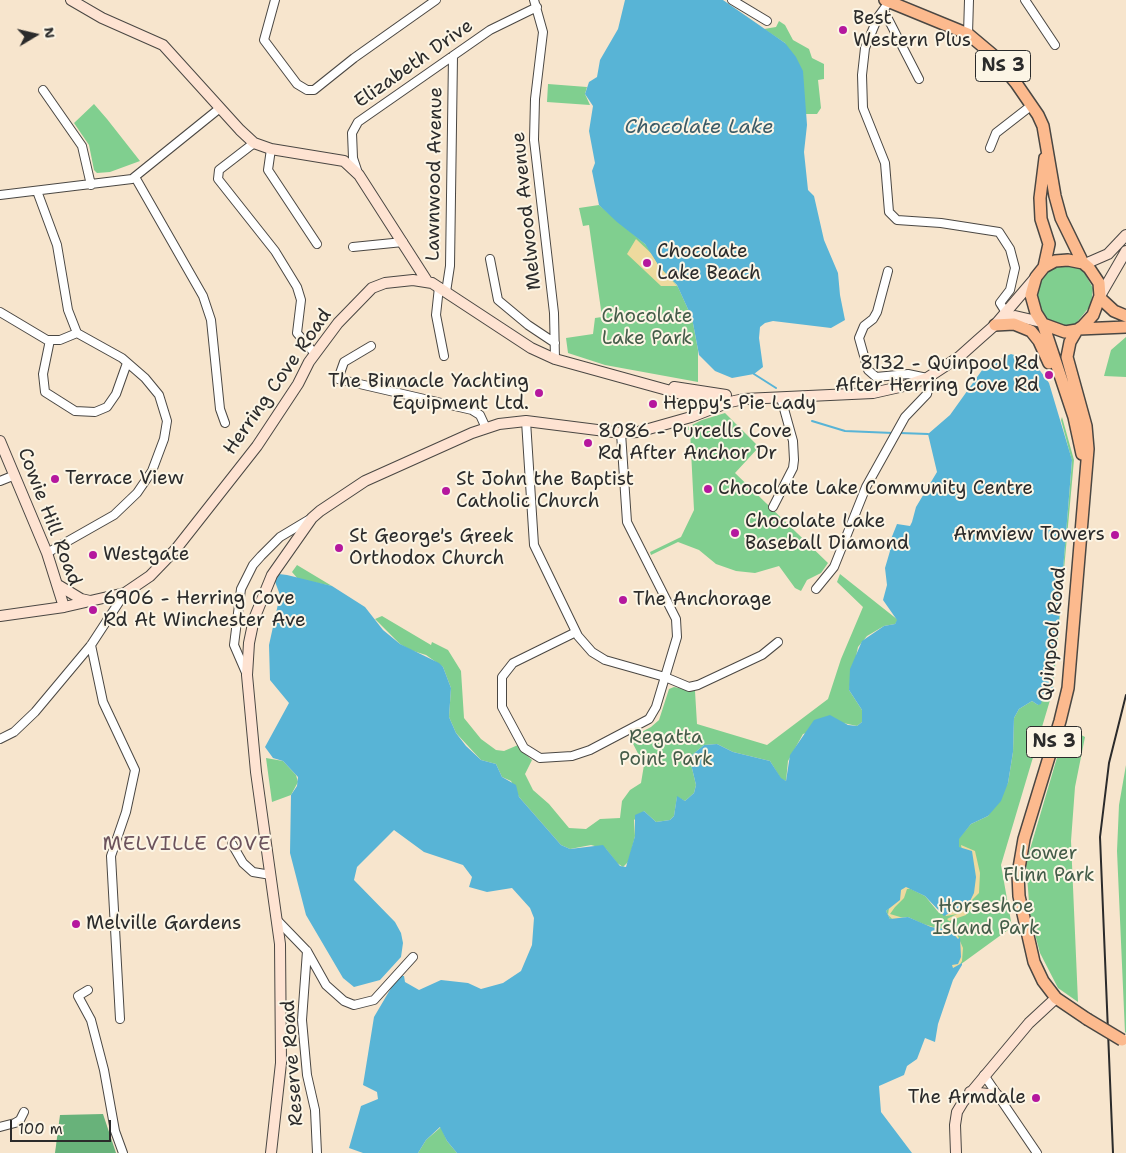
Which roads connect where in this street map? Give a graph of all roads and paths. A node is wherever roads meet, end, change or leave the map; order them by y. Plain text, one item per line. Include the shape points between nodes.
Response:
1 (71, 0) edge
2 (275, 0) edge
3 (436, 0) edge
4 (732, 0) edge
5 (969, 0) edge
6 (1025, 0) edge
7 (536, 4) edge
8 (886, 4) edge
9 (767, 21) dead end
10 (968, 34) junction
11 (1055, 45) dead end
12 (453, 56) junction
13 (918, 79) dead end
14 (43, 90) dead end
15 (1032, 105) junction
16 (220, 108) junction
17 (254, 142) junction
18 (1048, 144) junction
19 (990, 148) dead end
20 (271, 149) junction
21 (359, 175) junction
22 (135, 177) junction
23 (92, 185) junction
24 (37, 191) junction
25 (0, 195) edge
26 (1126, 235) edge
27 (403, 242) junction
28 (317, 244) dead end
29 (353, 247) dead end
30 (1126, 251) edge
31 (490, 259) dead end
32 (1084, 263) junction
33 (1044, 267) junction
34 (888, 271) dead end
35 (1036, 277) junction
36 (427, 281) junction
37 (442, 290) junction
38 (1100, 297) junction
39 (1004, 311) junction
40 (0, 312) edge
41 (1126, 316) edge
42 (1042, 323) junction
43 (994, 325) junction
44 (1126, 326) edge
45 (1078, 330) junction
46 (77, 332) junction
47 (50, 340) junction
48 (555, 343) junction
49 (371, 346) dead end
50 (315, 354) junction
51 (444, 356) dead end
52 (555, 359) junction
53 (127, 362) junction
54 (929, 376) junction
55 (696, 394) junction
56 (781, 398) junction
57 (744, 399) junction
58 (730, 402) junction
59 (683, 419) junction
60 (526, 421) junction
61 (225, 423) dead end
62 (1076, 426) junction
63 (486, 428) junction
64 (621, 432) junction
65 (0, 441) edge
66 (14, 475) junction
67 (1085, 476) junction
68 (0, 481) edge
69 (772, 507) dead end
70 (312, 518) junction
71 (47, 553) junction
72 (58, 585) junction
73 (816, 590) dead end
74 (125, 593) junction
75 (91, 601) junction
76 (64, 607) junction
77 (0, 616) edge
78 (576, 632) junction
79 (778, 642) dead end
80 (91, 645) junction
81 (247, 675) junction
82 (665, 677) junction
83 (0, 739) edge
84 (232, 844) dead end
85 (272, 874) junction
86 (278, 921) junction
87 (306, 951) junction
88 (413, 958) dead end
89 (88, 990) dead end
90 (1056, 998) junction
91 (120, 1019) dead end
92 (1124, 1042) edge
93 (984, 1075) junction
94 (970, 1092) junction
95 (997, 1095) junction
96 (24, 1112) dead end
97 (0, 1127) edge
98 (123, 1153) edge
99 (271, 1153) edge
100 (316, 1153) edge
101 (956, 1153) edge
102 (1037, 1153) edge

1 - 16 main road via 106,20 163,45
2 - 3 street via 264,40 297,84 314,90
4 - 9 street
5 - 10 street
6 - 11 street
7 - 12 street, Elizabeth Drive
7 - 48 street, Melwood Avenue via 543,43 535,99 534,140
8 - 10 main road, NS 3
8 - 13 street
8 - 39 street via 865,48 862,75 863,108 885,163 889,212 897,220 998,232 1010,249 1015,268 1010,290 1000,303
10 - 15 main road, NS 3 via 993,55
12 - 21 street, Elizabeth Drive via 358,122 352,133 353,158
12 - 37 street, Lawnwood Avenue via 450,266
14 - 23 street via 82,146
15 - 18 main road, NS 3
15 - 19 street via 996,134
16 - 17 main road
16 - 22 street
17 - 20 main road
17 - 50 street via 219,170 218,179 270,244 297,287 301,297 298,336
18 - 32 main road, NS 3 via 1061,218
18 - 33 main road, NS 3 via 1040,198 1041,219 1049,244
20 - 21 main road via 344,161
20 - 28 street via 268,170
21 - 27 main road
22 - 23 street
22 - 61 street via 203,296 211,320 220,409
23 - 24 street
24 - 25 street
24 - 46 street via 57,245 68,310
26 - 32 main road via 1108,254
27 - 29 street
27 - 36 main road
30 - 38 main road
31 - 48 street via 498,300
32 - 33 main road via 1062,260
32 - 38 main road via 1096,276
33 - 35 main road
34 - 54 street via 877,312 864,326 859,338 868,370 876,376
35 - 39 main road, Herring Cove Road
35 - 42 main road via 1032,300
36 - 37 main road, Herring Cove Road
36 - 50 main road, Herring Cove Road via 394,282 372,288 343,317
37 - 51 street, Lawnwood Avenue via 436,315
37 - 52 main road, Herring Cove Road via 531,348
38 - 41 main road via 1114,311
38 - 45 main road via 1093,315
39 - 43 main road, Herring Cove Road
40 - 47 street
42 - 43 main road, Herring Cove Road via 1015,316
42 - 45 main road via 1059,331
42 - 62 main road, Quinpool Road / NS 3
43 - 54 main road, Herring Cove Road via 959,357
43 - 62 main road via 1019,325 1035,335
44 - 45 main road
45 - 67 main road, Quinpool Road / NS 3 via 1068,346 1067,357 1086,426
46 - 47 street via 64,339
46 - 53 street
47 - 53 street via 42,374 44,392 75,411 95,412 108,407
48 - 52 street, Melwood Avenue
49 - 63 street via 344,362 338,376 340,379 472,410 480,415
50 - 74 main road, Herring Cove Road via 257,446 220,494 163,563
52 - 55 main road, Herring Cove Road via 665,388 676,386
53 - 71 street via 159,395 167,420 164,440 150,476 114,515
54 - 56 main road, Herring Cove Road via 873,393
54 - 73 street via 927,394 906,417 896,434 866,487 834,568
55 - 57 main road, Herring Cove Road
55 - 58 main road, Herring Cove Road
55 - 59 main road via 692,409
56 - 57 main road, Herring Cove Road
56 - 69 street via 794,442 794,460
57 - 58 main road, Herring Cove Road
58 - 59 main road
59 - 64 main road via 648,430
60 - 63 main road
60 - 64 main road
60 - 78 street via 534,545
62 - 67 main road, Quinpool Road / NS 3
63 - 70 main road via 365,481
64 - 82 street via 627,522 678,627
65 - 66 main road, Cowie Hill Road
66 - 68 street
66 - 71 main road, Cowie Hill Road
67 - 90 main road, Quinpool Road / NS 3 via 1068,688 1024,839 1018,874 1019,896 1034,962
70 - 81 main road via 266,586 254,619
70 - 81 street via 280,537 260,556 241,589 234,645
71 - 72 main road, Cowie Hill Road
72 - 75 main road via 81,599
72 - 76 main road, Cowie Hill Road
74 - 75 main road, Herring Cove Road
74 - 80 street
75 - 76 main road, Herring Cove Road
76 - 77 main road, Herring Cove Road
78 - 82 street via 585,646 602,659
78 - 82 street via 513,662 502,677 502,707 524,748 533,756 545,759 572,756 644,723 655,710
79 - 82 street via 762,655 696,686 685,686
80 - 83 street via 35,712 14,732
80 - 91 street via 103,702 135,770 126,812 111,856
81 - 85 main road via 256,772
84 - 85 street via 243,863 253,872
85 - 86 main road
86 - 87 street
86 - 99 main road via 282,984 281,1063
87 - 88 street via 326,985 344,1001 357,1005 374,1000
87 - 100 street, Reserve Road via 302,1020 307,1075 315,1110
89 - 98 street via 78,996 90,1020
90 - 92 main road, Quinpool Road / NS 3, bridge
90 - 93 main road
93 - 94 main road
93 - 95 street
94 - 95 main road
94 - 101 main road via 957,1112
95 - 102 street
96 - 97 street via 20,1120

